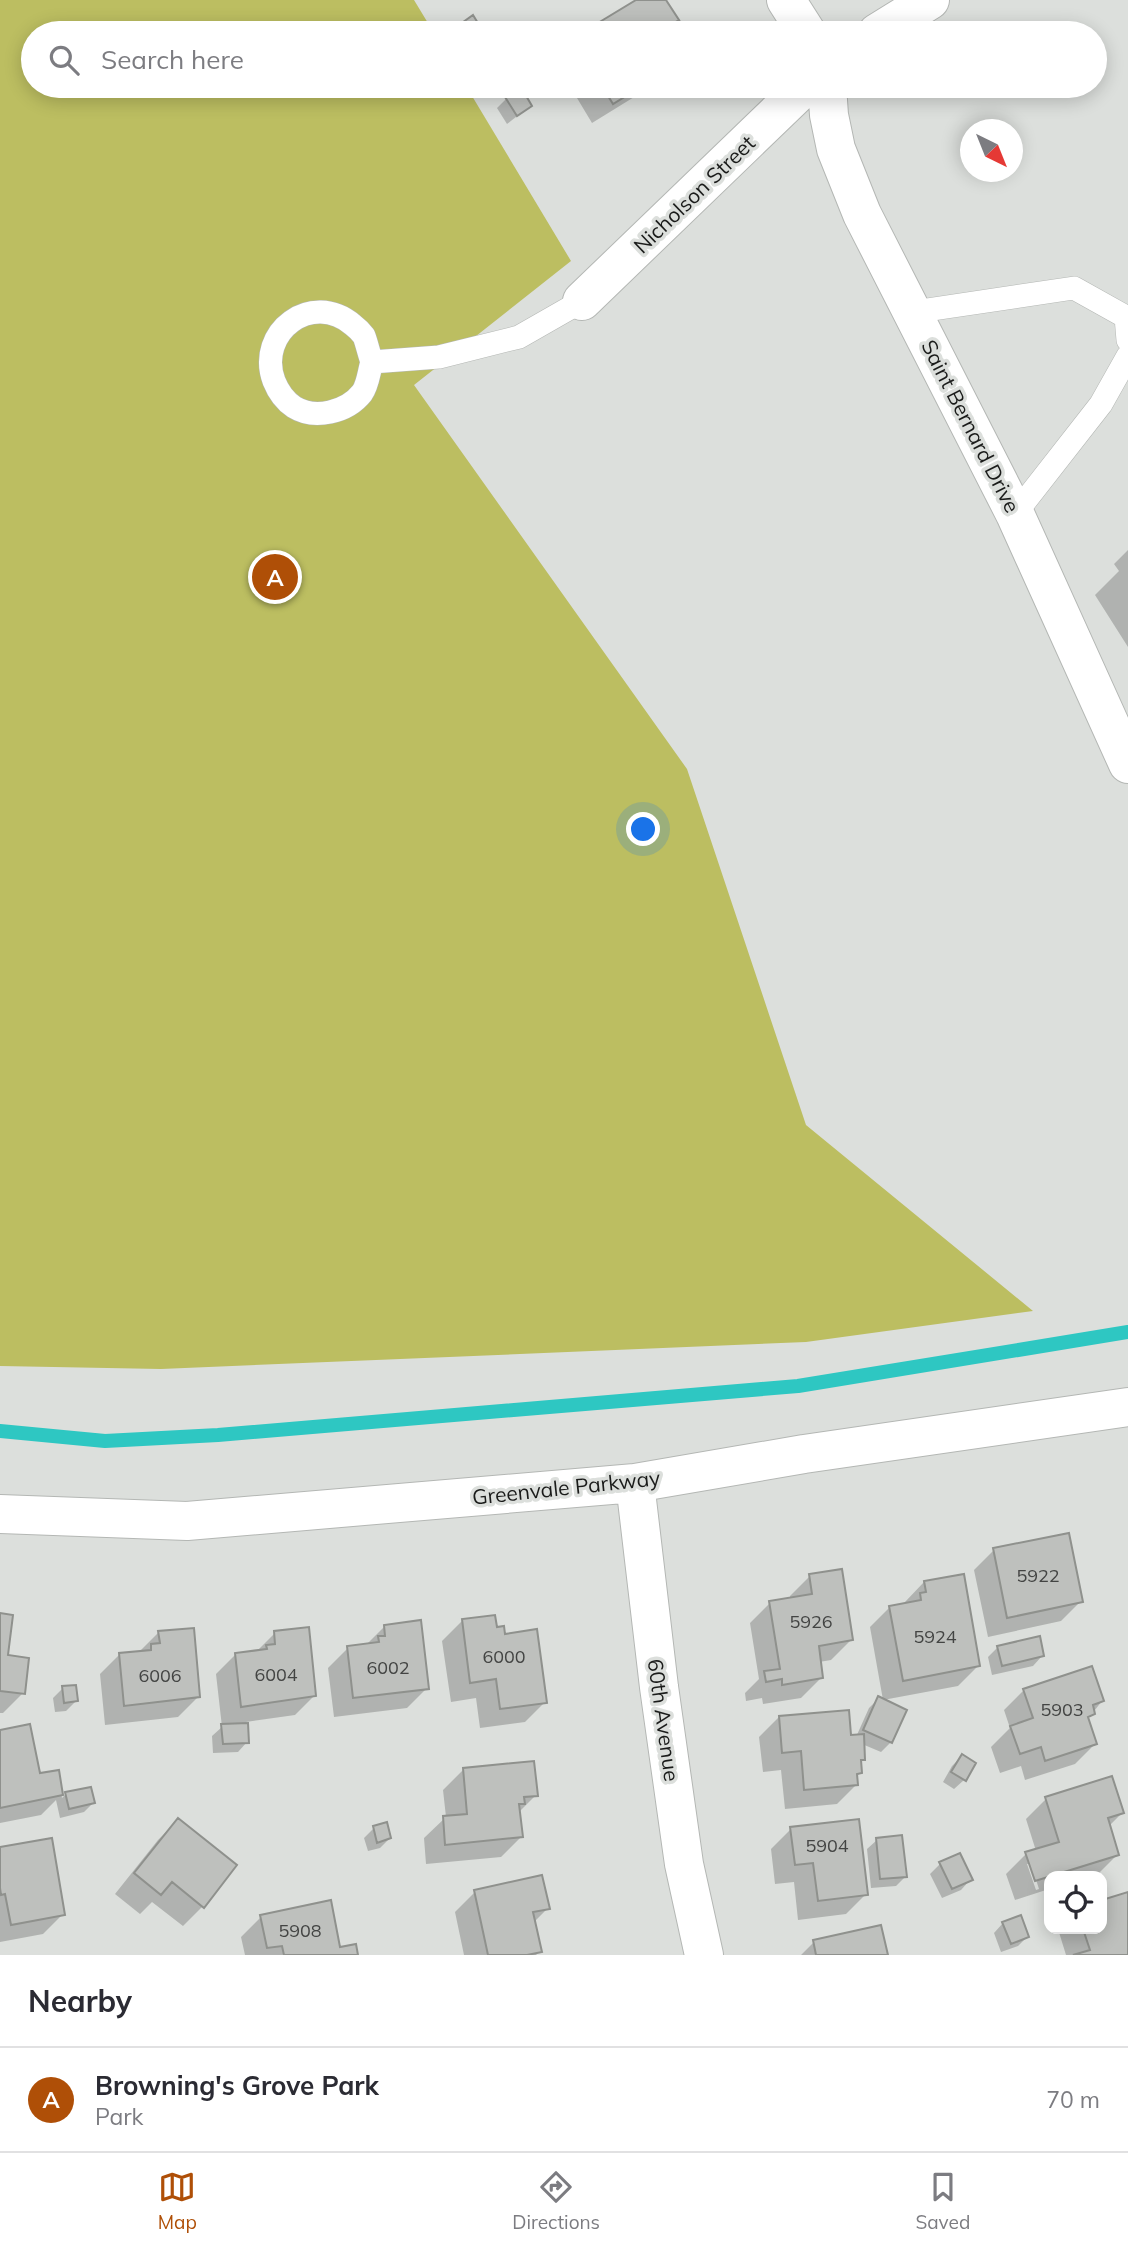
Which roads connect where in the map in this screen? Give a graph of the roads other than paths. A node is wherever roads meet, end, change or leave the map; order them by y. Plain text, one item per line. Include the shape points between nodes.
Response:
1 (786, 0) edge
2 (930, 0) edge
3 (799, 21) edge
4 (896, 21) edge
5 (793, 98) edge
6 (828, 98) edge
7 (582, 301) joint
8 (913, 312) junction
9 (1128, 340) edge
10 (1128, 355) edge
11 (372, 362) junction
12 (1016, 514) junction
13 (1128, 764) edge
14 (1128, 1407) edge
15 (635, 1483) junction
16 (0, 1514) edge
17 (704, 1955) edge

1 - 3 street
2 - 4 street
5 - 7 street, Nicholson Street
6 - 8 street, Saint Bernard Drive via 836,149 862,214
7 - 11 lane via 519,337 439,357
8 - 9 lane via 1074,288 1126,317
8 - 12 street, Saint Bernard Drive
10 - 12 lane via 1101,404
11 - 11 lane via 363,334 342,316 325,312 304,314 282,329 271,348 269,367 278,391 293,407 328,414 347,407 363,391
12 - 13 street, Saint Bernard Drive
14 - 15 street, Greenvale Parkway
15 - 16 street, Greenvale Parkway via 187,1521
15 - 17 street, 60th Avenue via 684,1864

